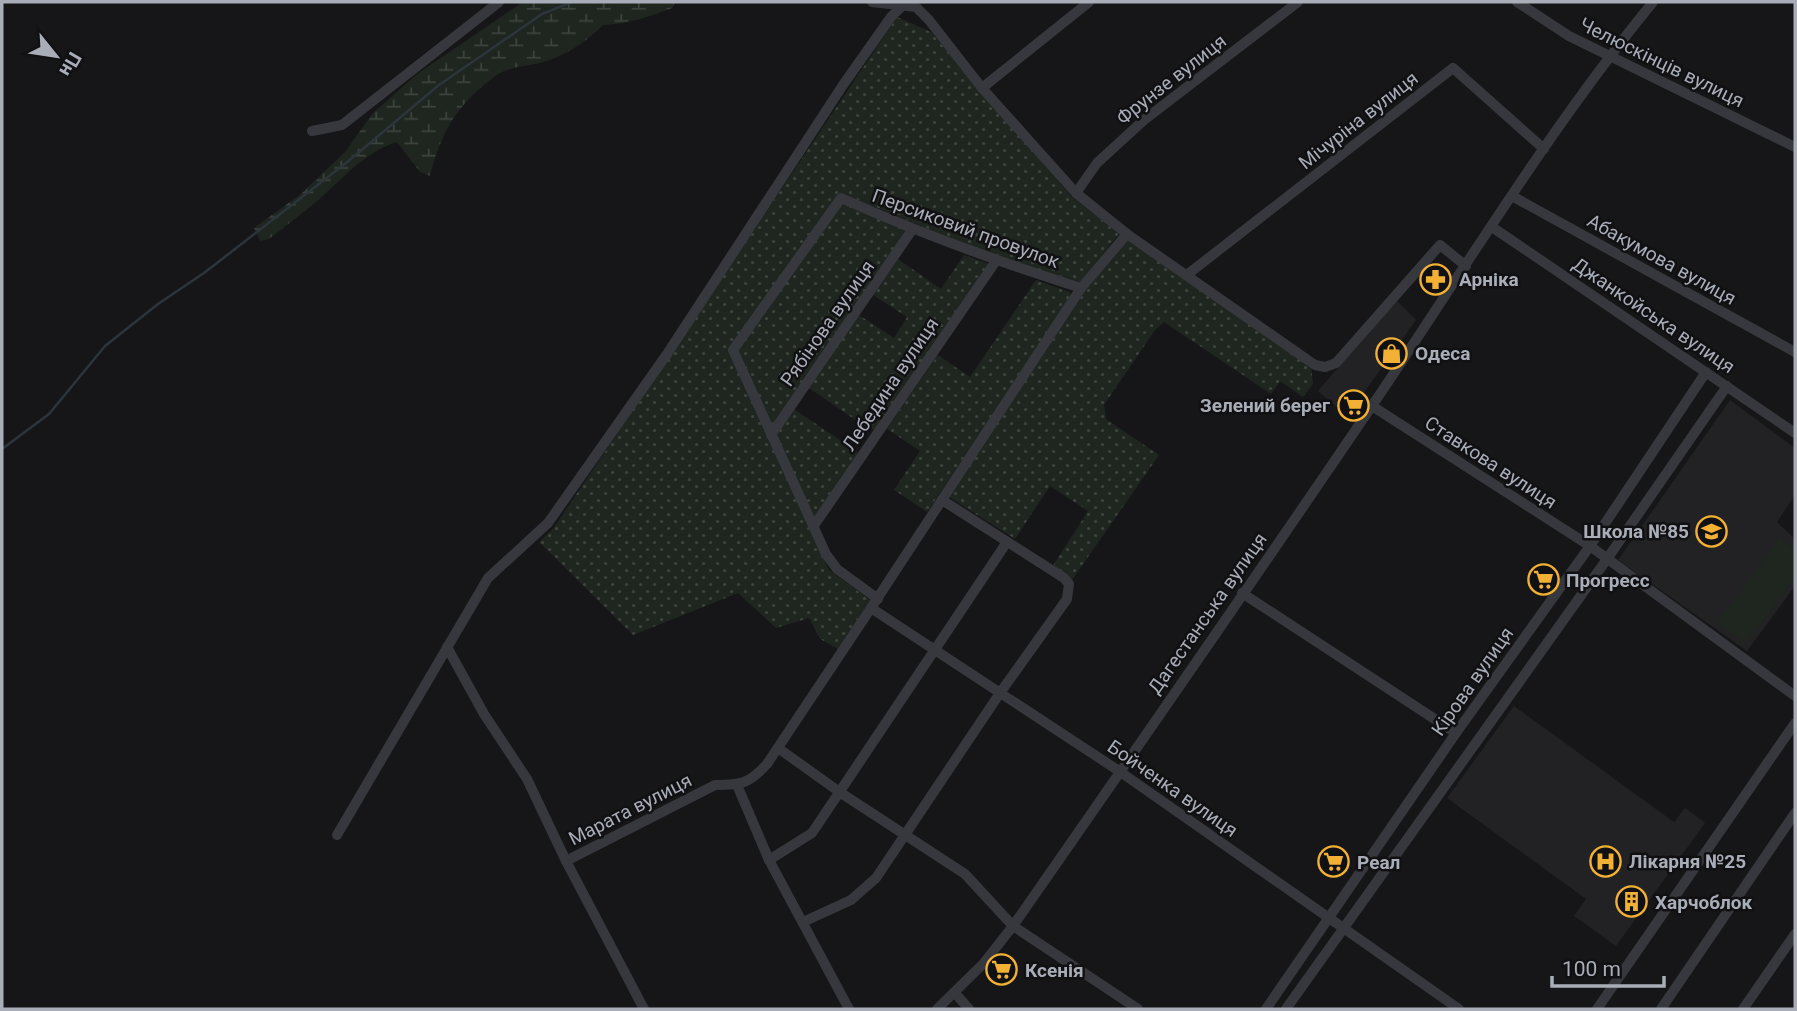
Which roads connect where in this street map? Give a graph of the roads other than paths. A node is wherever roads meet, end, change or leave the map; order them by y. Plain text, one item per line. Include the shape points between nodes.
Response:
1 (499, 2) edge
2 (872, 2) edge
3 (1089, 2) edge
4 (1298, 2) edge
5 (1517, 2) edge
6 (1653, 2) edge
7 (905, 3) edge
8 (1610, 55) junction
9 (982, 88) junction
10 (312, 131) dead end
11 (1795, 147) edge
12 (1544, 149) junction
13 (1076, 193) junction
14 (1512, 196) junction
15 (1492, 227) junction
16 (912, 230) junction
17 (1128, 234) junction
18 (996, 261) junction
19 (1466, 266) junction
20 (1188, 274) junction
21 (1081, 288) junction
22 (733, 349) joint
23 (1795, 352) edge
24 (1706, 372) junction
25 (1727, 386) junction
26 (1371, 406) junction
27 (1795, 433) edge
28 (771, 435) junction
29 (942, 500) junction
30 (813, 527) junction
31 (1007, 542) junction
32 (1590, 546) junction
33 (1607, 559) junction
34 (1242, 593) junction
35 (874, 604) junction
36 (447, 647) junction
37 (935, 650) junction
38 (1000, 693) junction
39 (1795, 696) edge
40 (1795, 723) edge
41 (1456, 733) junction
42 (778, 748) junction
43 (1119, 771) junction
44 (737, 785) junction
45 (841, 793) junction
46 (1795, 813) edge
47 (337, 835) dead end
48 (905, 835) junction
49 (769, 860) junction
50 (566, 861) junction
51 (1328, 919) junction
52 (803, 922) junction
53 (1013, 926) junction
54 (1342, 928) junction
55 (1795, 934) edge
56 (955, 993) junction
57 (644, 1009) edge
58 (849, 1009) edge
59 (937, 1009) edge
60 (969, 1009) edge
61 (1138, 1009) edge
62 (1266, 1009) edge
63 (1286, 1009) edge
64 (1459, 1009) edge
65 (1597, 1009) edge
66 (1661, 1009) edge
67 (1743, 1009) edge

1 - 10 street via 342,125
2 - 7 street
3 - 9 street
4 - 13 street, Фрунзе вулиця via 1144,120 1097,163
5 - 8 street, Челюскінців вулиця via 1545,22
6 - 8 street, Дагестанська вулиця
7 - 9 street via 929,20
7 - 36 street via 843,85 667,354 548,523 488,578
8 - 11 street, Челюскінців вулиця
8 - 12 street, Дагестанська вулиця
9 - 13 street
12 - 14 street, Дагестанська вулиця
12 - 20 street, Мічуріна вулиця via 1453,68
13 - 17 street
14 - 15 street, Дагестанська вулиця
14 - 23 street, Абакумова вулиця
15 - 19 street, Дагестанська вулиця
15 - 24 street, Джанкойська вулиця
16 - 18 street, Персиковий провулок
16 - 22 street, Персиковий провулок via 841,198
16 - 28 street, Рябінова вулиця
17 - 20 street
17 - 21 street, Марата вулиця
18 - 21 street, Персиковий провулок
18 - 30 street, Лебедина вулиця
19 - 20 street via 1440,245 1336,363 1325,367 1315,365
19 - 26 street, Дагестанська вулиця
21 - 29 street, Марата вулиця
22 - 28 street, Бойченка вулиця
24 - 25 street, Джанкойська вулиця
24 - 32 street, Кірова вулиця
25 - 27 street, Джанкойська вулиця
25 - 33 street, Кірова вулиця
26 - 32 street, Ставкова вулиця
26 - 34 street, Дагестанська вулиця
28 - 30 street, Бойченка вулиця
29 - 31 street
29 - 35 street, Марата вулиця
30 - 35 street, Бойченка вулиця via 837,569
31 - 37 street
31 - 38 street via 1064,579 1070,591
32 - 33 street, Ставкова вулиця
32 - 41 street, Кірова вулиця
33 - 39 street, Ставкова вулиця
33 - 54 street, Кірова вулиця
34 - 41 street
34 - 43 street, Дагестанська вулиця
35 - 37 street, Бойченка вулиця
35 - 42 street, Марата вулиця
36 - 47 street
36 - 50 street via 527,779
37 - 38 street, Бойченка вулиця
37 - 45 street
38 - 43 street, Бойченка вулиця
38 - 48 street
40 - 65 street
41 - 51 street, Кірова вулиця
42 - 44 street, Марата вулиця via 757,775
42 - 45 street
43 - 51 street, Бойченка вулиця
43 - 53 street, Дагестанська вулиця
44 - 49 street
44 - 50 street, Марата вулиця via 715,785
45 - 48 street
45 - 49 street via 812,833
46 - 66 street
48 - 52 street via 876,878 851,900
48 - 53 street via 965,874
49 - 52 street
50 - 57 street
51 - 54 street, Бойченка вулиця
51 - 62 street, Кірова вулиця
52 - 58 street
53 - 56 street, Дагестанська вулиця
53 - 61 street
54 - 63 street, Кірова вулиця
54 - 64 street, Бойченка вулиця
55 - 67 street
56 - 59 street, Дагестанська вулиця
56 - 60 street

